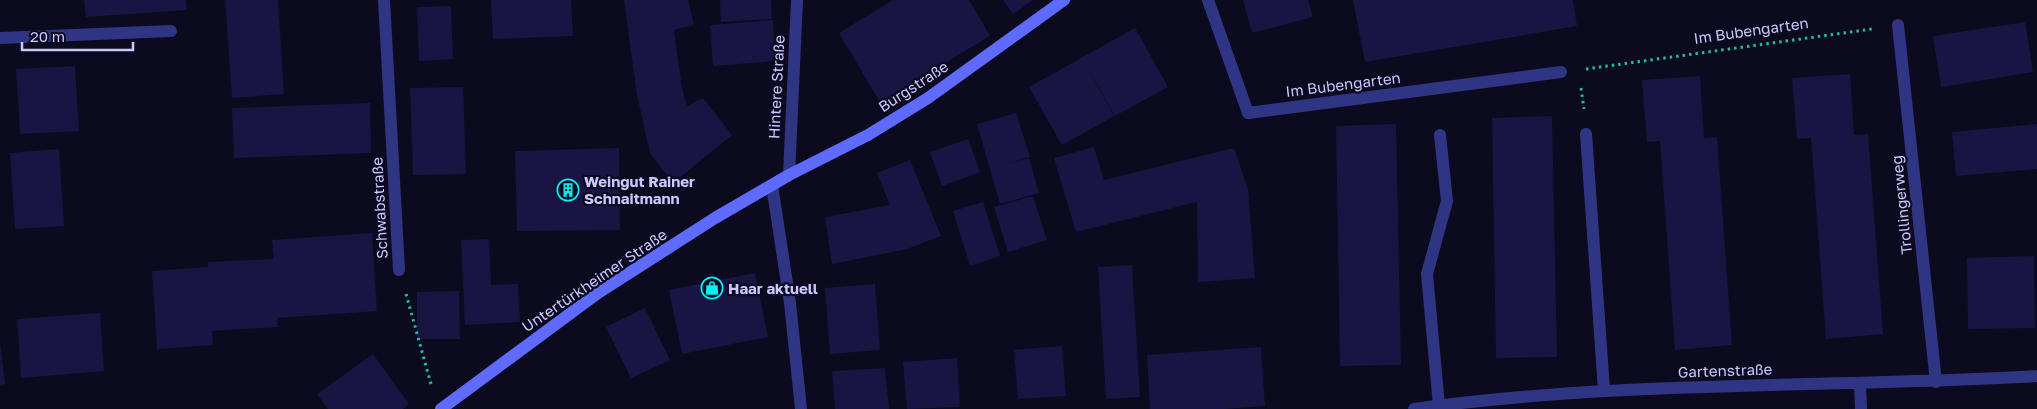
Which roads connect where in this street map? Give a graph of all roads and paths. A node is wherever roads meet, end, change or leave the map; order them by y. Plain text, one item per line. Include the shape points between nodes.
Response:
1 (384, 0) edge
2 (797, 0) edge
3 (1064, 0) edge
4 (1208, 0) edge
5 (1898, 25) joint
6 (171, 31) dead end
7 (0, 38) edge
8 (1578, 70) dead end
9 (1561, 72) dead end
10 (1586, 134) dead end
11 (1440, 136) dead end
12 (788, 175) junction
13 (772, 185) junction
14 (399, 270) joint
15 (2037, 376) edge
16 (1936, 382) junction
17 (1860, 383) junction
18 (433, 390) dead end
19 (1604, 390) junction
20 (1439, 406) junction
21 (441, 409) edge
22 (800, 409) edge
23 (1414, 409) edge
24 (1861, 409) edge

1 - 14 street, Schwabstraße
2 - 12 street, Hintere Straße
3 - 12 main road, Burgstraße via 928,98 868,135
4 - 9 street, Im Bubengarten via 1248,113
5 - 8 path, Im Bubengarten
5 - 16 street, Trollingerweg
6 - 7 street
10 - 19 street
11 - 20 street via 1447,200 1427,274
12 - 13 main road, Burgstraße
13 - 21 main road, Untertürkheimer Straße via 598,293
13 - 22 street via 790,303
14 - 18 path, Schwabstraße
15 - 16 street, Gartenstraße
16 - 17 street, Gartenstraße
17 - 19 street, Gartenstraße
17 - 24 street
19 - 20 street, Gartenstraße
20 - 23 street, Gartenstraße

